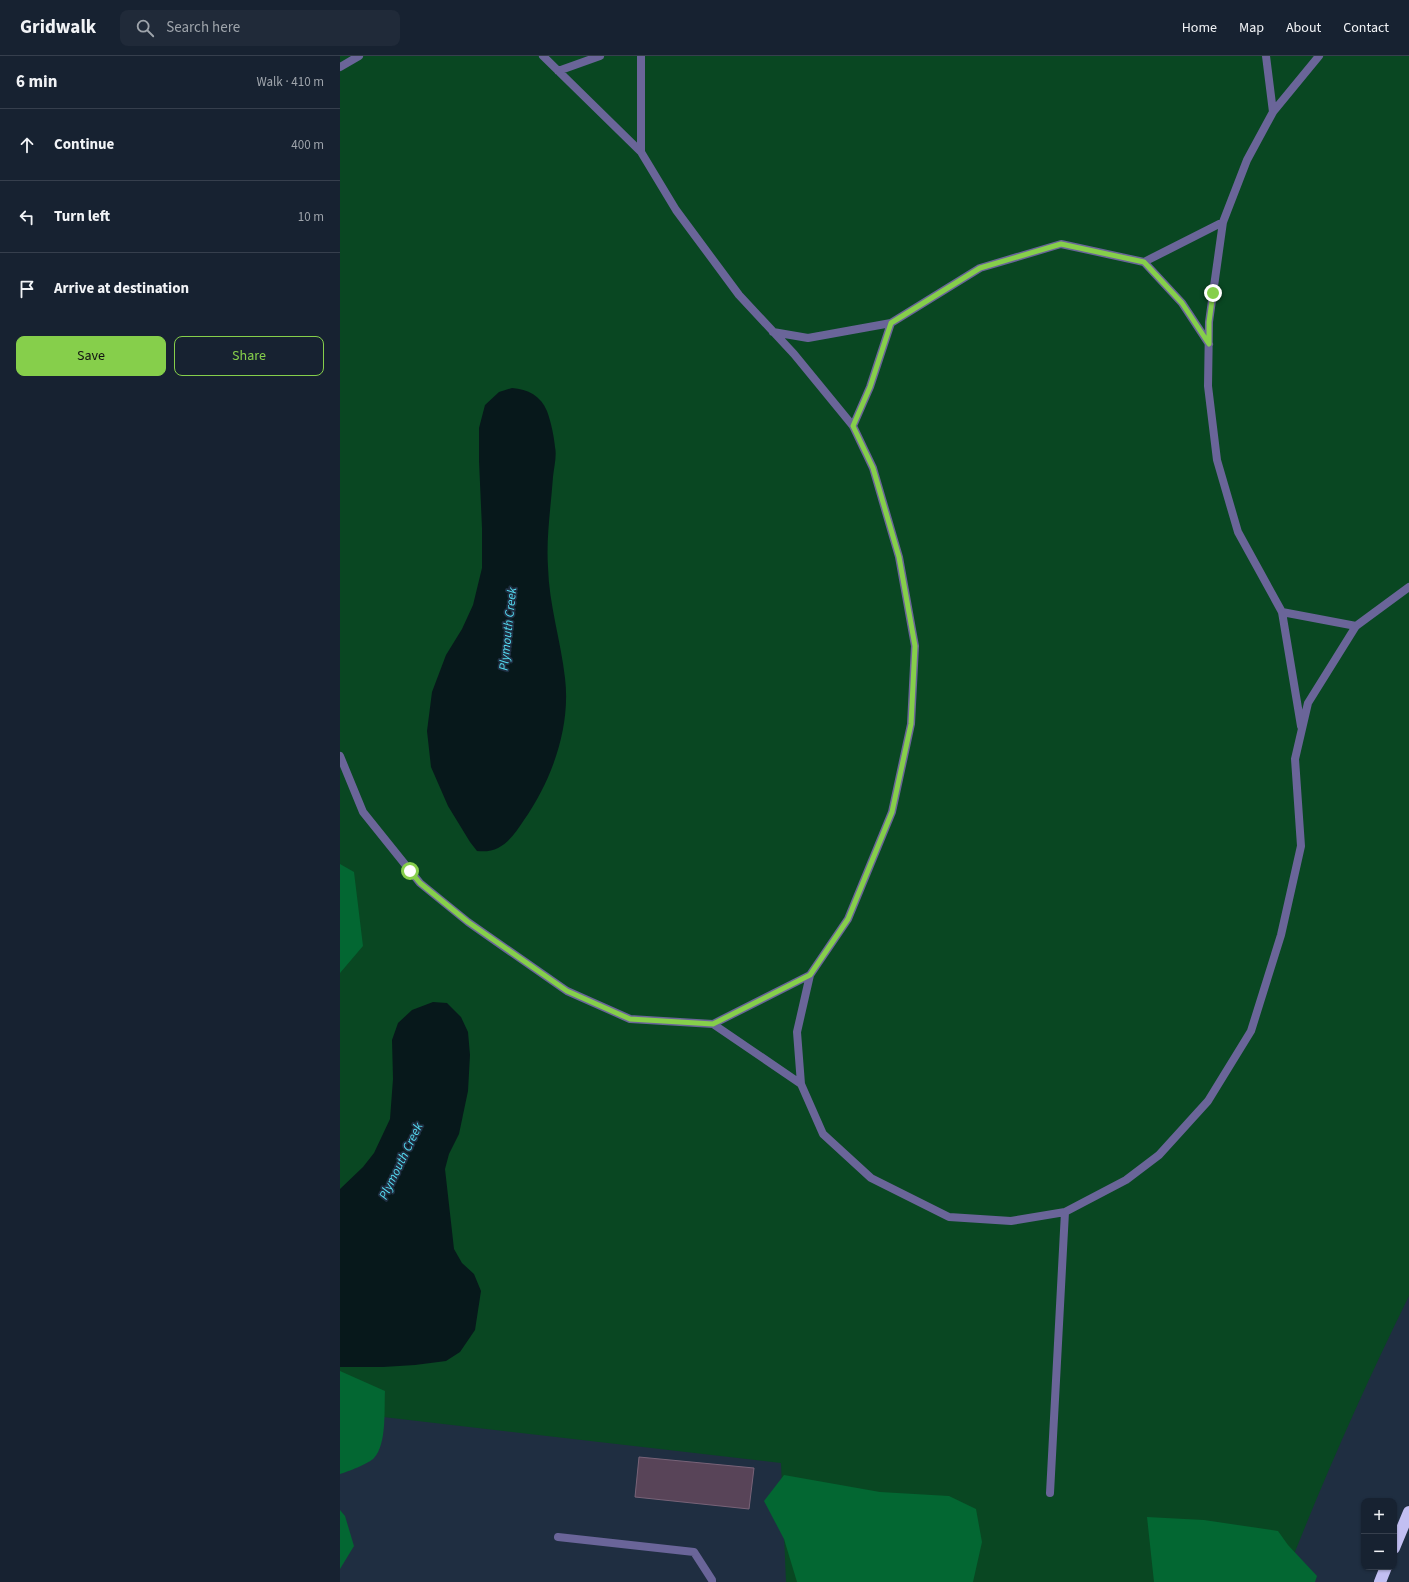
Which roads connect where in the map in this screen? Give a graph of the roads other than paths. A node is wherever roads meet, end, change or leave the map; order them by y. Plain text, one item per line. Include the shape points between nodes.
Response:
1 (359, 56) edge
2 (542, 56) edge
3 (600, 56) edge
4 (641, 56) edge
5 (1266, 56) edge
6 (1319, 56) edge
7 (340, 67) edge
8 (558, 71) junction
9 (1273, 112) junction
10 (641, 152) junction
11 (1222, 222) junction
12 (1144, 262) junction
13 (891, 323) junction
14 (773, 332) junction
15 (1209, 344) junction
16 (853, 426) junction
17 (1409, 587) edge
18 (1282, 612) junction
19 (1356, 626) junction
20 (1302, 729) junction
21 (340, 756) edge
22 (810, 975) junction
23 (713, 1024) junction
24 (801, 1084) junction
25 (1065, 1212) junction
26 (1050, 1493) dead end
27 (1409, 1512) edge
28 (558, 1537) dead end
29 (1397, 1541) edge
30 (1385, 1570) edge
31 (712, 1582) edge
32 (1380, 1582) edge

1 - 7 lane
2 - 8 lane
3 - 8 lane
4 - 10 lane
5 - 9 lane
6 - 9 lane
8 - 10 lane
9 - 11 lane via 1247,160
10 - 14 lane via 676,210 739,295
11 - 12 lane
11 - 15 lane via 1209,322
12 - 13 lane via 1061,244 980,268
12 - 15 lane via 1182,303
13 - 14 lane via 808,338
13 - 16 lane via 870,387
14 - 16 lane
15 - 18 lane via 1208,386 1217,460 1238,532
16 - 22 lane via 873,468 899,557 915,646 911,724 892,812 848,919
17 - 19 lane
18 - 19 lane
18 - 20 lane
19 - 20 lane via 1308,703
20 - 25 lane via 1295,759 1301,846 1281,935 1250,1031 1208,1101 1159,1155 1126,1180
21 - 23 lane via 363,812 420,883 468,922 567,991 630,1019
22 - 23 lane
22 - 24 lane via 797,1032
23 - 24 lane
24 - 25 lane via 823,1134 871,1178 949,1217 1011,1221
25 - 26 lane
27 - 29 highway
28 - 31 lane via 694,1552
30 - 32 highway

